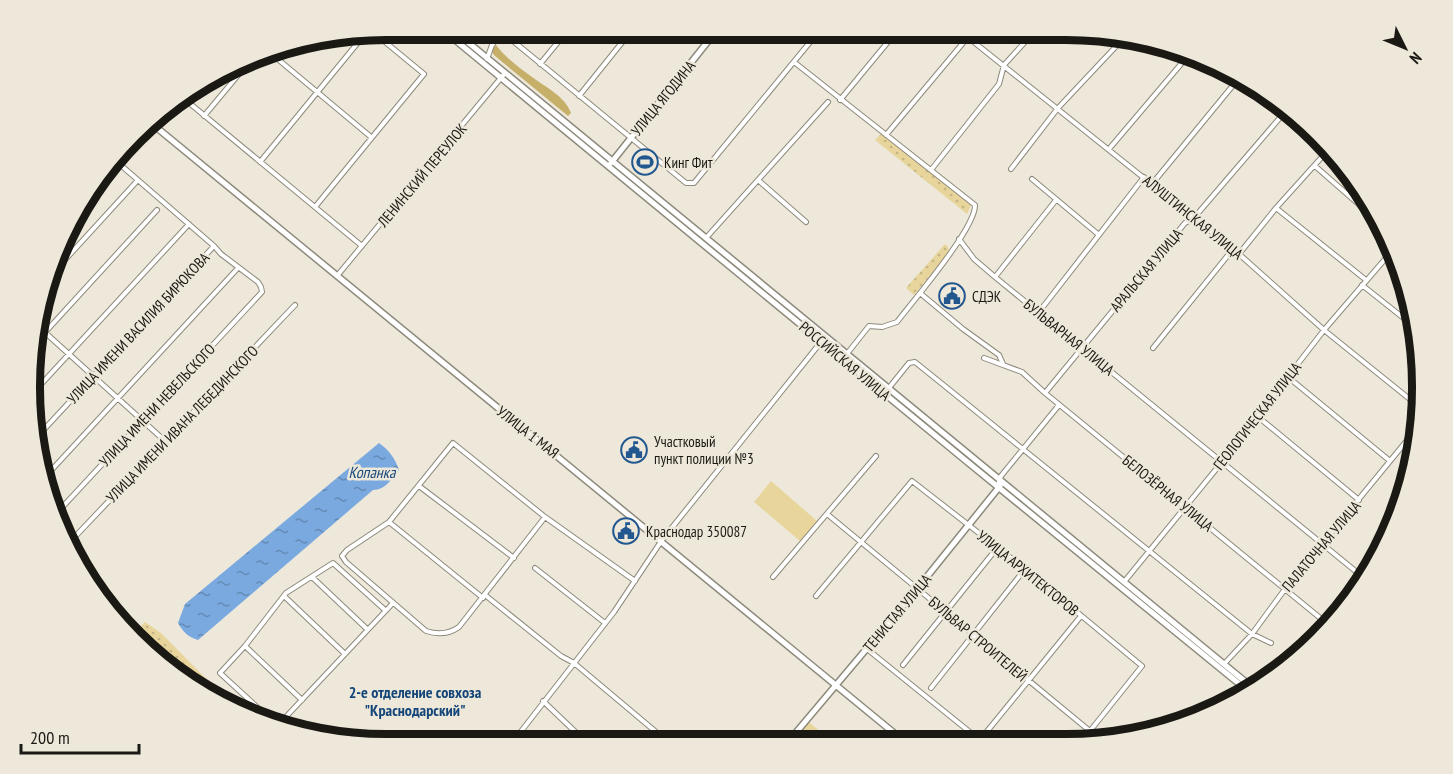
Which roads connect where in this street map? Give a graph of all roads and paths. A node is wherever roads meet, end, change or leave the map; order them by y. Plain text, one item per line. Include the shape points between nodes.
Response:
1 (383, 40) edge
2 (456, 40) edge
3 (465, 40) edge
4 (496, 40) edge
5 (513, 40) edge
6 (560, 40) edge
7 (624, 40) edge
8 (708, 40) edge
9 (812, 40) edge
10 (890, 40) edge
11 (965, 40) edge
12 (972, 40) edge
13 (1027, 40) edge
14 (359, 41) edge
15 (1118, 44) edge
16 (277, 59) edge
17 (487, 59) junction
18 (1183, 61) edge
19 (794, 62) junction
20 (540, 64) junction
21 (1004, 65) junction
22 (239, 74) edge
23 (503, 76) junction
24 (1234, 84) edge
25 (317, 92) junction
26 (579, 96) junction
27 (840, 100) junction
28 (828, 102) dead end
29 (189, 103) edge
30 (1058, 108) junction
31 (204, 116) junction
32 (1282, 116) edge
33 (157, 128) edge
34 (885, 135) junction
35 (371, 137) junction
36 (631, 138) junction
37 (1109, 149) junction
38 (619, 153) junction
39 (603, 154) junction
40 (1324, 156) edge
41 (260, 162) junction
42 (610, 164) junction
43 (121, 165) edge
44 (1315, 166) junction
45 (621, 169) junction
46 (1011, 169) dead end
47 (931, 170) junction
48 (1144, 177) junction
49 (1032, 179) dead end
50 (138, 180) junction
51 (758, 180) junction
52 (1152, 184) junction
53 (1056, 200) junction
54 (315, 207) junction
55 (1362, 207) edge
56 (1276, 208) junction
57 (157, 210) dead end
58 (1193, 219) junction
59 (806, 222) dead end
60 (189, 224) junction
61 (1099, 235) junction
62 (706, 239) junction
63 (959, 239) junction
64 (214, 246) junction
65 (362, 246) junction
66 (1233, 249) junction
67 (1239, 254) junction
68 (1387, 257) edge
69 (65, 260) edge
70 (238, 268) junction
71 (337, 276) junction
72 (995, 277) junction
73 (1364, 282) junction
74 (920, 293) junction
75 (295, 305) dead end
76 (1039, 312) junction
77 (1406, 320) edge
78 (1324, 330) junction
79 (45, 332) joint
80 (823, 339) junction
81 (1082, 348) junction
82 (1153, 348) dead end
83 (68, 353) junction
84 (846, 355) junction
85 (984, 358) dead end
86 (1003, 365) junction
87 (93, 376) junction
88 (1288, 376) junction
89 (40, 385) edge
90 (888, 389) junction
91 (1045, 393) junction
92 (117, 398) junction
93 (1412, 401) edge
94 (1059, 405) junction
95 (1257, 416) junction
96 (142, 420) junction
97 (43, 431) edge
98 (1409, 438) edge
99 (165, 441) junction
100 (1023, 450) junction
101 (876, 456) dead end
102 (1390, 461) junction
103 (1222, 462) junction
104 (51, 471) edge
105 (999, 484) junction
106 (419, 486) junction
107 (1359, 500) junction
108 (62, 507) edge
109 (1185, 508) junction
110 (827, 514) junction
111 (545, 517) junction
112 (389, 522) junction
113 (969, 525) junction
114 (75, 537) edge
115 (661, 542) junction
116 (862, 542) junction
117 (1323, 543) junction
118 (997, 548) junction
119 (1150, 552) junction
120 (514, 558) junction
121 (535, 568) dead end
122 (1025, 569) junction
123 (1358, 573) edge
124 (312, 577) junction
125 (772, 577) dead end
126 (636, 579) junction
127 (1124, 582) junction
128 (917, 589) junction
129 (1285, 589) junction
130 (284, 596) junction
131 (816, 596) dead end
132 (484, 597) junction
133 (395, 604) junction
134 (385, 610) junction
135 (946, 613) junction
136 (1081, 616) junction
137 (1322, 620) edge
138 (605, 623) junction
139 (367, 629) junction
140 (1252, 634) junction
141 (973, 635) junction
142 (1270, 643) dead end
143 (245, 646) junction
144 (867, 649) junction
145 (345, 654) junction
146 (574, 663) junction
147 (903, 665) dead end
148 (1222, 666) junction
149 (1028, 680) junction
150 (1246, 683) edge
151 (1242, 685) edge
152 (836, 686) junction
153 (931, 688) dead end
154 (302, 700) junction
155 (543, 701) junction
156 (259, 709) edge
157 (285, 718) edge
158 (1090, 731) joint
159 (519, 734) edge
160 (578, 734) edge
161 (658, 734) edge
162 (795, 734) edge
163 (894, 734) edge
164 (971, 734) edge
165 (986, 734) edge

1 - 35 street via 424,74
2 - 23 main road, РОССИЙСКАЯ УЛИЦА
3 - 17 main road, РОССИЙСКАЯ УЛИЦА
4 - 17 street
5 - 20 street
6 - 20 street
7 - 26 street
8 - 36 main road, УЛИЦА ЯГОДИНА
9 - 19 street
10 - 27 street
11 - 34 street
12 - 21 street, АЛУШТИНСКАЯ УЛИЦА
13 - 21 street
14 - 25 street
15 - 30 street
16 - 25 street
17 - 23 main road, РОССИЙСКАЯ УЛИЦА
18 - 37 street
19 - 27 street
19 - 36 street via 694,183 686,183
20 - 26 street
21 - 30 street, АЛУШТИНСКАЯ УЛИЦА
21 - 47 street via 999,84
22 - 31 street
23 - 39 main road, РОССИЙСКАЯ УЛИЦА
23 - 42 main road, РОССИЙСКАЯ УЛИЦА
23 - 65 street, ЛЕНИНСКИЙ ПЕРЕУЛОК
24 - 52 street
25 - 35 street
25 - 41 street
26 - 36 street
27 - 34 street
28 - 51 street
29 - 31 street
30 - 37 street, АЛУШТИНСКАЯ УЛИЦА
30 - 46 street
31 - 41 street
32 - 58 street, АРАЛЬСКАЯ УЛИЦА
33 - 71 main road, УЛИЦА 1 МАЯ
34 - 47 street
35 - 54 street
36 - 38 main road, УЛИЦА ЯГОДИНА
37 - 48 street, АЛУШТИНСКАЯ УЛИЦА
38 - 39 main road
38 - 42 main road, УЛИЦА ЯГОДИНА
38 - 45 main road
39 - 42 main road, РОССИЙСКАЯ УЛИЦА
40 - 44 street
41 - 54 street
42 - 45 main road, РОССИЙСКАЯ УЛИЦА
42 - 80 main road, РОССИЙСКАЯ УЛИЦА
43 - 50 street
44 - 55 street
44 - 56 street
45 - 62 main road, РОССИЙСКАЯ УЛИЦА
47 - 63 street via 975,205
48 - 52 street, АЛУШТИНСКАЯ УЛИЦА
48 - 61 street
49 - 53 street
50 - 60 street
50 - 69 street
51 - 59 street
51 - 62 street
52 - 58 street, АЛУШТИНСКАЯ УЛИЦА
53 - 61 street
53 - 72 street
54 - 65 street
56 - 67 street
56 - 73 street
57 - 79 street
58 - 66 street, АЛУШТИНСКАЯ УЛИЦА
58 - 81 street, АРАЛЬСКАЯ УЛИЦА via 1185,223
60 - 64 street
60 - 83 street
61 - 76 street
62 - 80 main road, РОССИЙСКАЯ УЛИЦА
63 - 72 street, БУЛЬВАРНАЯ УЛИЦА
63 - 74 street
64 - 70 street
64 - 87 street, УЛИЦА ИМЕНИ ВАСИЛИЯ БИРЮКОВА
65 - 71 street, ЛЕНИНСКИЙ ПЕРЕУЛОК
66 - 67 street, АЛУШТИНСКАЯ УЛИЦА
66 - 82 street
67 - 78 street, АЛУШТИНСКАЯ УЛИЦА
68 - 73 street, ГЕОЛОГИЧЕСКАЯ УЛИЦА
70 - 92 street
70 - 96 street, УЛИЦА ИМЕНИ НЕВЕЛЬСКОГО via 260,284 259,296
71 - 115 main road, УЛИЦА 1 МАЯ
72 - 76 street, БУЛЬВАРНАЯ УЛИЦА
73 - 77 street
73 - 78 street, ГЕОЛОГИЧЕСКАЯ УЛИЦА
74 - 84 street via 897,322 869,326
74 - 86 street, БЕЛОЗЁРНАЯ УЛИЦА via 999,356
75 - 99 street, УЛИЦА ИМЕНИ ИВАНА ЛЕБЕДИНСКОГО
76 - 81 street, БУЛЬВАРНАЯ УЛИЦА
78 - 88 street, ГЕОЛОГИЧЕСКАЯ УЛИЦА
78 - 93 street, АЛУШТИНСКАЯ УЛИЦА
79 - 83 street
80 - 84 main road, РОССИЙСКАЯ УЛИЦА
80 - 105 main road, РОССИЙСКАЯ УЛИЦА
80 - 115 street
81 - 91 street, АРАЛЬСКАЯ УЛИЦА
81 - 103 street, БУЛЬВАРНАЯ УЛИЦА
83 - 87 street
83 - 89 street
84 - 90 main road, РОССИЙСКАЯ УЛИЦА
85 - 86 street, БЕЛОЗЁРНАЯ УЛИЦА
86 - 91 street, БЕЛОЗЁРНАЯ УЛИЦА via 1022,372
87 - 92 street
87 - 97 street, УЛИЦА ИМЕНИ ВАСИЛИЯ БИРЮКОВА
88 - 95 street, ГЕОЛОГИЧЕСКАЯ УЛИЦА
88 - 102 street
90 - 100 street via 909,363 915,362
90 - 105 main road, РОССИЙСКАЯ УЛИЦА
91 - 94 street, БЕЛОЗЁРНАЯ УЛИЦА
92 - 96 street
92 - 104 street
94 - 100 street
94 - 109 street, БЕЛОЗЁРНАЯ УЛИЦА
95 - 103 street, ГЕОЛОГИЧЕСКАЯ УЛИЦА
95 - 107 street
96 - 99 street
96 - 108 street, УЛИЦА ИМЕНИ НЕВЕЛЬСКОГО
98 - 102 street, ПАЛАТОЧНАЯ УЛИЦА
99 - 114 street, УЛИЦА ИМЕНИ ИВАНА ЛЕБЕДИНСКОГО
100 - 105 street
100 - 119 street
101 - 110 street
102 - 107 street, ПАЛАТОЧНАЯ УЛИЦА
103 - 109 street, ГЕОЛОГИЧЕСКАЯ УЛИЦА
103 - 117 street, БУЛЬВАРНАЯ УЛИЦА
105 - 113 main road, ТЕНИСТАЯ УЛИЦА
105 - 127 main road, РОССИЙСКАЯ УЛИЦА
105 - 148 main road, РОССИЙСКАЯ УЛИЦА
106 - 111 street via 453,443
106 - 112 street
106 - 120 street
107 - 117 street, ПАЛАТОЧНАЯ УЛИЦА
109 - 119 street, ГЕОЛОГИЧЕСКАЯ УЛИЦА
109 - 129 street, БЕЛОЗЁРНАЯ УЛИЦА
110 - 116 street, БУЛЬВАР СТРОИТЕЛЕЙ
110 - 125 street
111 - 120 street
111 - 126 street
112 - 132 street
112 - 133 street via 342,556
113 - 116 street, УЛИЦА АРХИТЕКТОРОВ via 912,481
113 - 118 street, УЛИЦА АРХИТЕКТОРОВ
113 - 128 main road, ТЕНИСТАЯ УЛИЦА
115 - 126 street
115 - 152 main road, УЛИЦА 1 МАЯ
116 - 128 street, БУЛЬВАР СТРОИТЕЛЕЙ
116 - 131 street
117 - 123 street, БУЛЬВАРНАЯ УЛИЦА
117 - 129 street, ПАЛАТОЧНАЯ УЛИЦА
118 - 122 street, УЛИЦА АРХИТЕКТОРОВ
118 - 135 street
119 - 127 street, ГЕОЛОГИЧЕСКАЯ УЛИЦА
119 - 140 street
120 - 132 street
121 - 138 street
122 - 136 street, УЛИЦА АРХИТЕКТОРОВ
122 - 141 street
124 - 130 street
124 - 134 street via 333,563
124 - 139 street
126 - 138 street
127 - 148 main road, РОССИЙСКАЯ УЛИЦА
128 - 135 street, БУЛЬВАР СТРОИТЕЛЕЙ
128 - 144 main road, ТЕНИСТАЯ УЛИЦА
129 - 137 street, БЕЛОЗЁРНАЯ УЛИЦА
129 - 140 street, ПАЛАТОЧНАЯ УЛИЦА
130 - 143 street
130 - 145 street
132 - 133 street via 459,627 446,633 426,631
132 - 146 street
133 - 134 street
134 - 139 street
135 - 141 street, БУЛЬВАР СТРОИТЕЛЕЙ
135 - 147 street
136 - 149 street
136 - 158 street, УЛИЦА АРХИТЕКТОРОВ via 1142,666
138 - 146 street
139 - 145 street
140 - 142 street
140 - 148 street, ПАЛАТОЧНАЯ УЛИЦА
141 - 149 street, БУЛЬВАР СТРОИТЕЛЕЙ
141 - 153 street
143 - 154 street
143 - 156 street via 220,673
144 - 152 main road, ТЕНИСТАЯ УЛИЦА
144 - 164 street
145 - 154 street
146 - 155 street
146 - 161 street
148 - 150 main road, РОССИЙСКАЯ УЛИЦА
148 - 151 main road, РОССИЙСКАЯ УЛИЦА
149 - 158 street, БУЛЬВАР СТРОИТЕЛЕЙ
149 - 165 street
152 - 162 main road, ТЕНИСТАЯ УЛИЦА
152 - 163 main road, УЛИЦА 1 МАЯ
154 - 157 street
155 - 159 street
155 - 160 street

